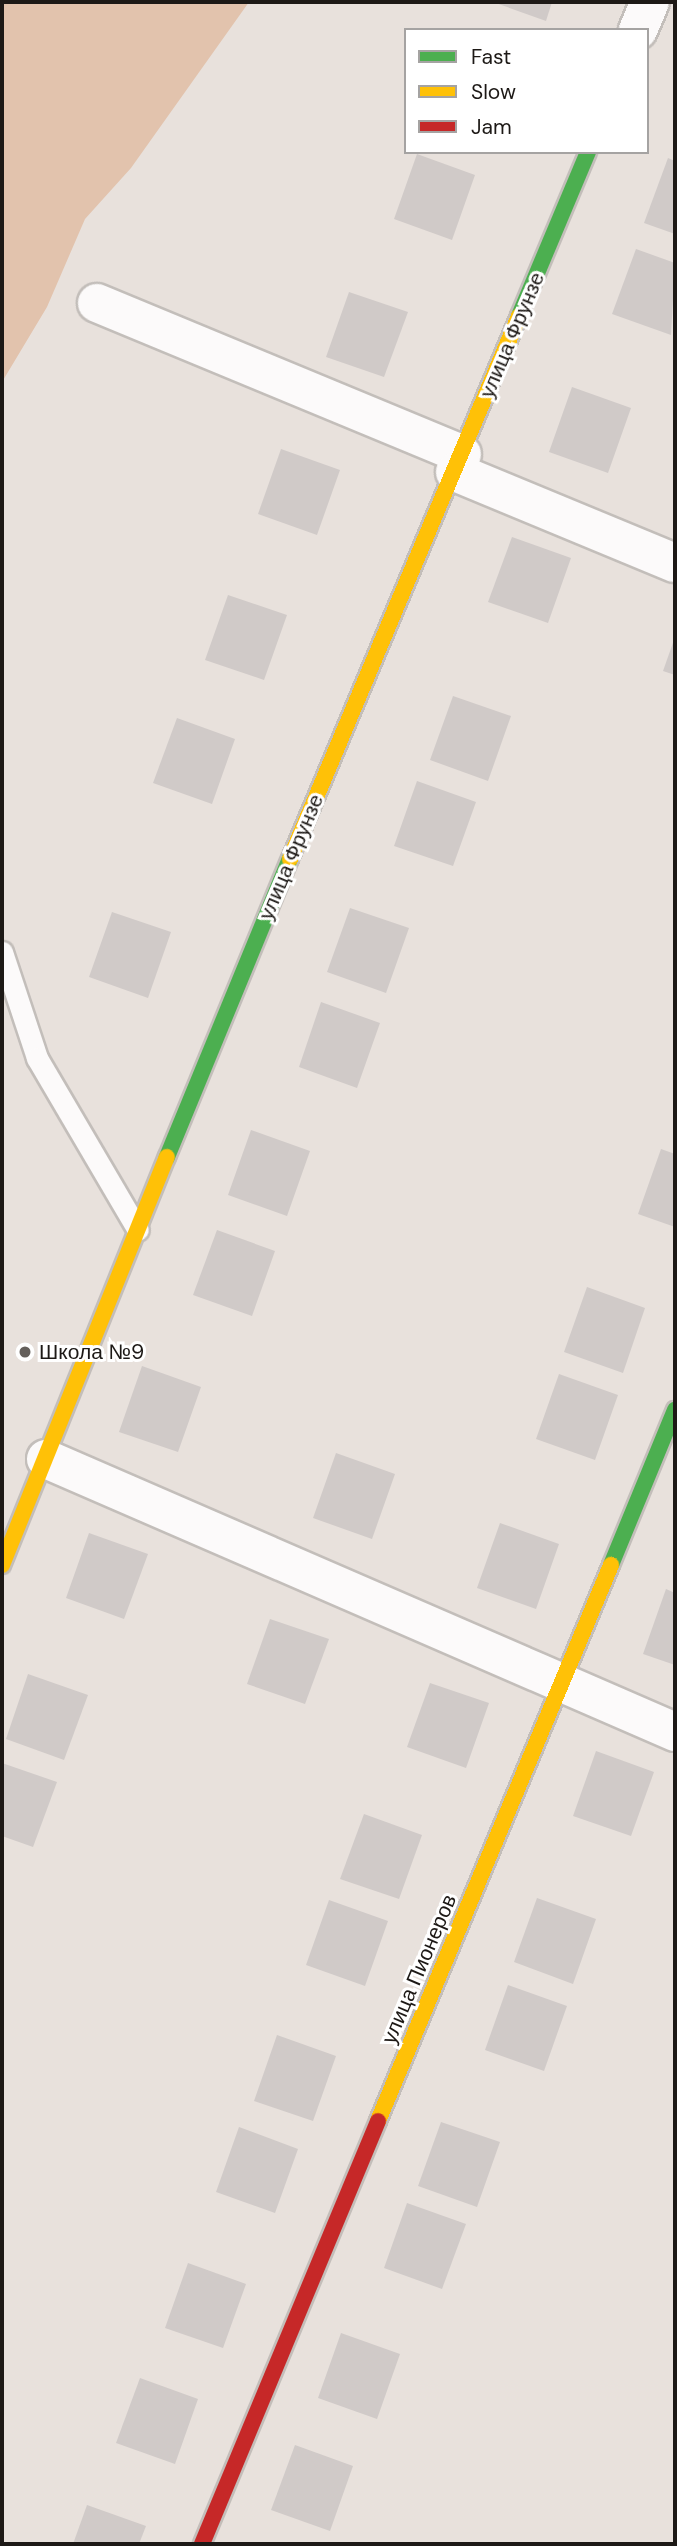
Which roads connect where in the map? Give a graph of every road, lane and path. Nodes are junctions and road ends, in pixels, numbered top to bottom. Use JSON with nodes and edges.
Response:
{"nodes":[{"id":1,"x":650,"y":2,"type":"edge"},
{"id":2,"x":640,"y":28,"type":"edge"},
{"id":3,"x":587,"y":154,"type":"edge"},
{"id":4,"x":97,"y":303,"type":"dead end"},
{"id":5,"x":458,"y":463,"type":"junction"},
{"id":6,"x":675,"y":563,"type":"edge"},
{"id":7,"x":2,"y":952,"type":"edge"},
{"id":8,"x":138,"y":1230,"type":"junction"},
{"id":9,"x":675,"y":1410,"type":"edge"},
{"id":10,"x":46,"y":1459,"type":"junction"},
{"id":11,"x":2,"y":1565,"type":"edge"},
{"id":12,"x":559,"y":1685,"type":"junction"},
{"id":13,"x":675,"y":1732,"type":"edge"},
{"id":14,"x":202,"y":2544,"type":"edge"}],
"edges":[{"from":1,"to":2,"type":"street"},
{"from":3,"to":5,"type":"street","name":"улица Фрунзе"},
{"from":4,"to":5,"type":"street"},
{"from":5,"to":6,"type":"street"},
{"from":5,"to":8,"type":"street","name":"улица Фрунзе"},
{"from":7,"to":8,"type":"lane"},
{"from":8,"to":10,"type":"street","name":"улица Фрунзе"},
{"from":9,"to":12,"type":"street","name":"улица Пионеров"},
{"from":10,"to":11,"type":"street","name":"улица Фрунзе"},
{"from":10,"to":12,"type":"street"},
{"from":12,"to":13,"type":"street"},
{"from":12,"to":14,"type":"street","name":"улица Пионеров"}]}
